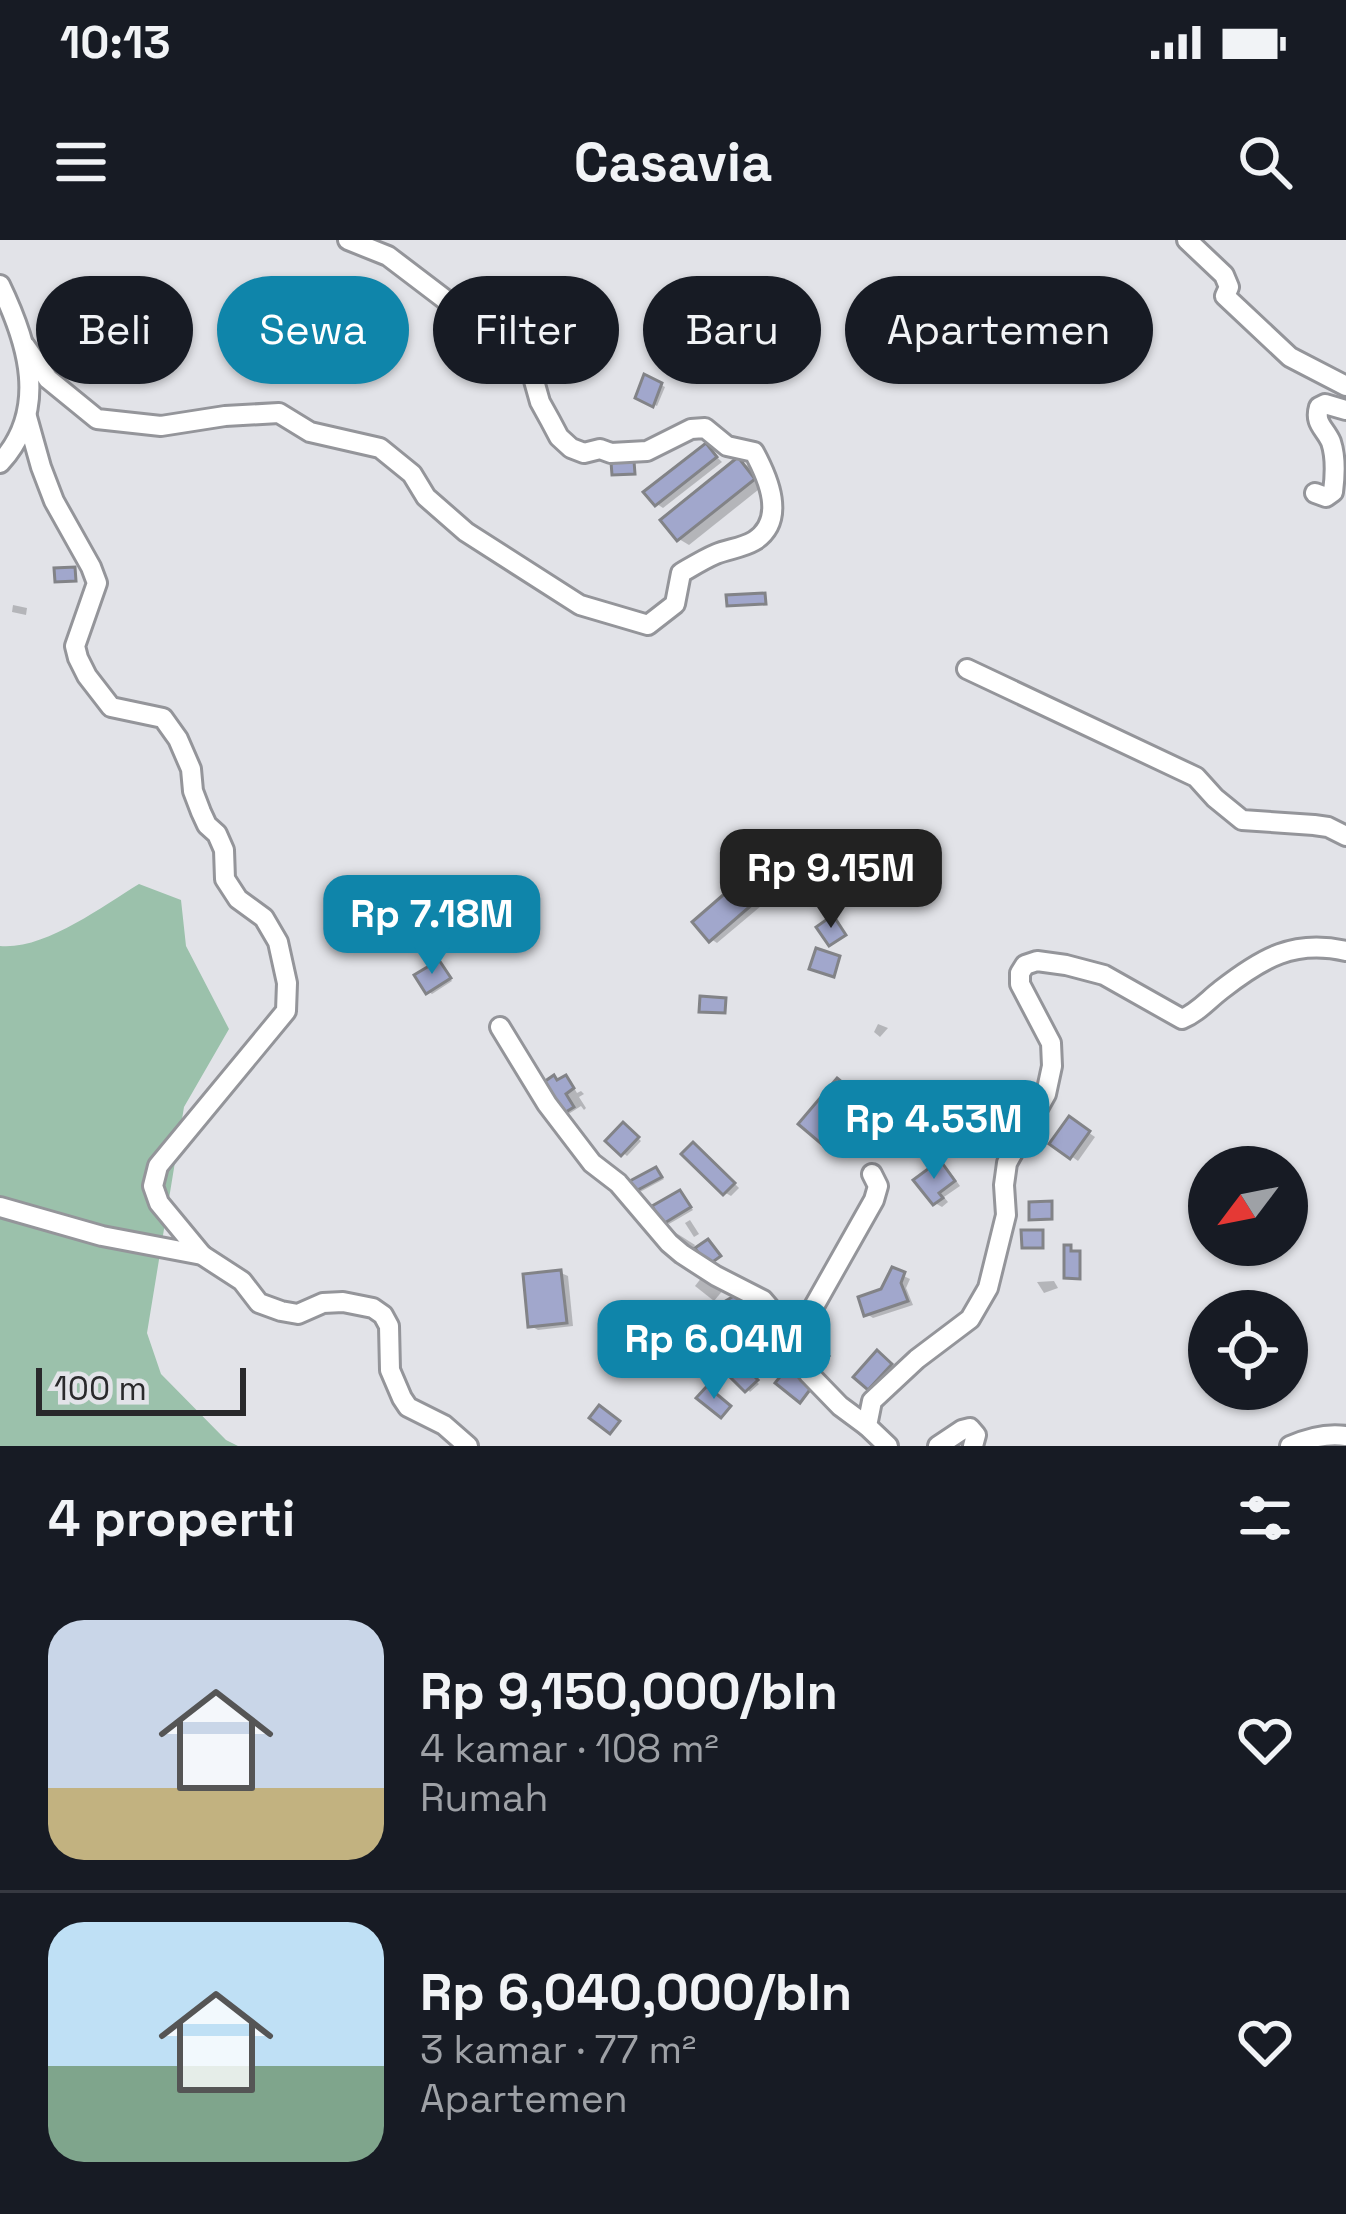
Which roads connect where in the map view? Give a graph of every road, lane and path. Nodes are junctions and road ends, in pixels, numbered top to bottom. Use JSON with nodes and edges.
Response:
{"nodes":[{"id":1,"x":348,"y":240,"type":"edge"},
{"id":2,"x":1187,"y":240,"type":"edge"},
{"id":3,"x":0,"y":285,"type":"edge"},
{"id":4,"x":25,"y":346,"type":"junction"},
{"id":5,"x":1346,"y":386,"type":"edge"},
{"id":6,"x":1346,"y":410,"type":"edge"},
{"id":7,"x":27,"y":416,"type":"junction"},
{"id":8,"x":0,"y":463,"type":"edge"},
{"id":9,"x":1316,"y":493,"type":"dead end"},
{"id":10,"x":967,"y":670,"type":"dead end"},
{"id":11,"x":1346,"y":836,"type":"edge"},
{"id":12,"x":1346,"y":951,"type":"edge"},
{"id":13,"x":500,"y":1028,"type":"dead end"},
{"id":14,"x":872,"y":1174,"type":"dead end"},
{"id":15,"x":0,"y":1207,"type":"edge"},
{"id":16,"x":202,"y":1255,"type":"junction"},
{"id":17,"x":790,"y":1347,"type":"junction"},
{"id":18,"x":867,"y":1426,"type":"junction"},
{"id":19,"x":1346,"y":1436,"type":"edge"},
{"id":20,"x":468,"y":1446,"type":"edge"},
{"id":21,"x":888,"y":1446,"type":"edge"},
{"id":22,"x":938,"y":1446,"type":"edge"},
{"id":23,"x":973,"y":1446,"type":"edge"},
{"id":24,"x":1290,"y":1446,"type":"edge"}],
"edges":[{"from":1,"to":4,"type":"street"},
{"from":2,"to":5,"type":"street"},
{"from":3,"to":4,"type":"street"},
{"from":4,"to":7,"type":"street"},
{"from":6,"to":9,"type":"street"},
{"from":7,"to":8,"type":"street"},
{"from":7,"to":16,"type":"street"},
{"from":10,"to":11,"type":"street"},
{"from":12,"to":18,"type":"street"},
{"from":13,"to":17,"type":"street"},
{"from":14,"to":17,"type":"street"},
{"from":15,"to":16,"type":"street"},
{"from":16,"to":20,"type":"street"},
{"from":17,"to":18,"type":"street"},
{"from":18,"to":21,"type":"street"},
{"from":19,"to":24,"type":"street"},
{"from":22,"to":23,"type":"street"}]}
